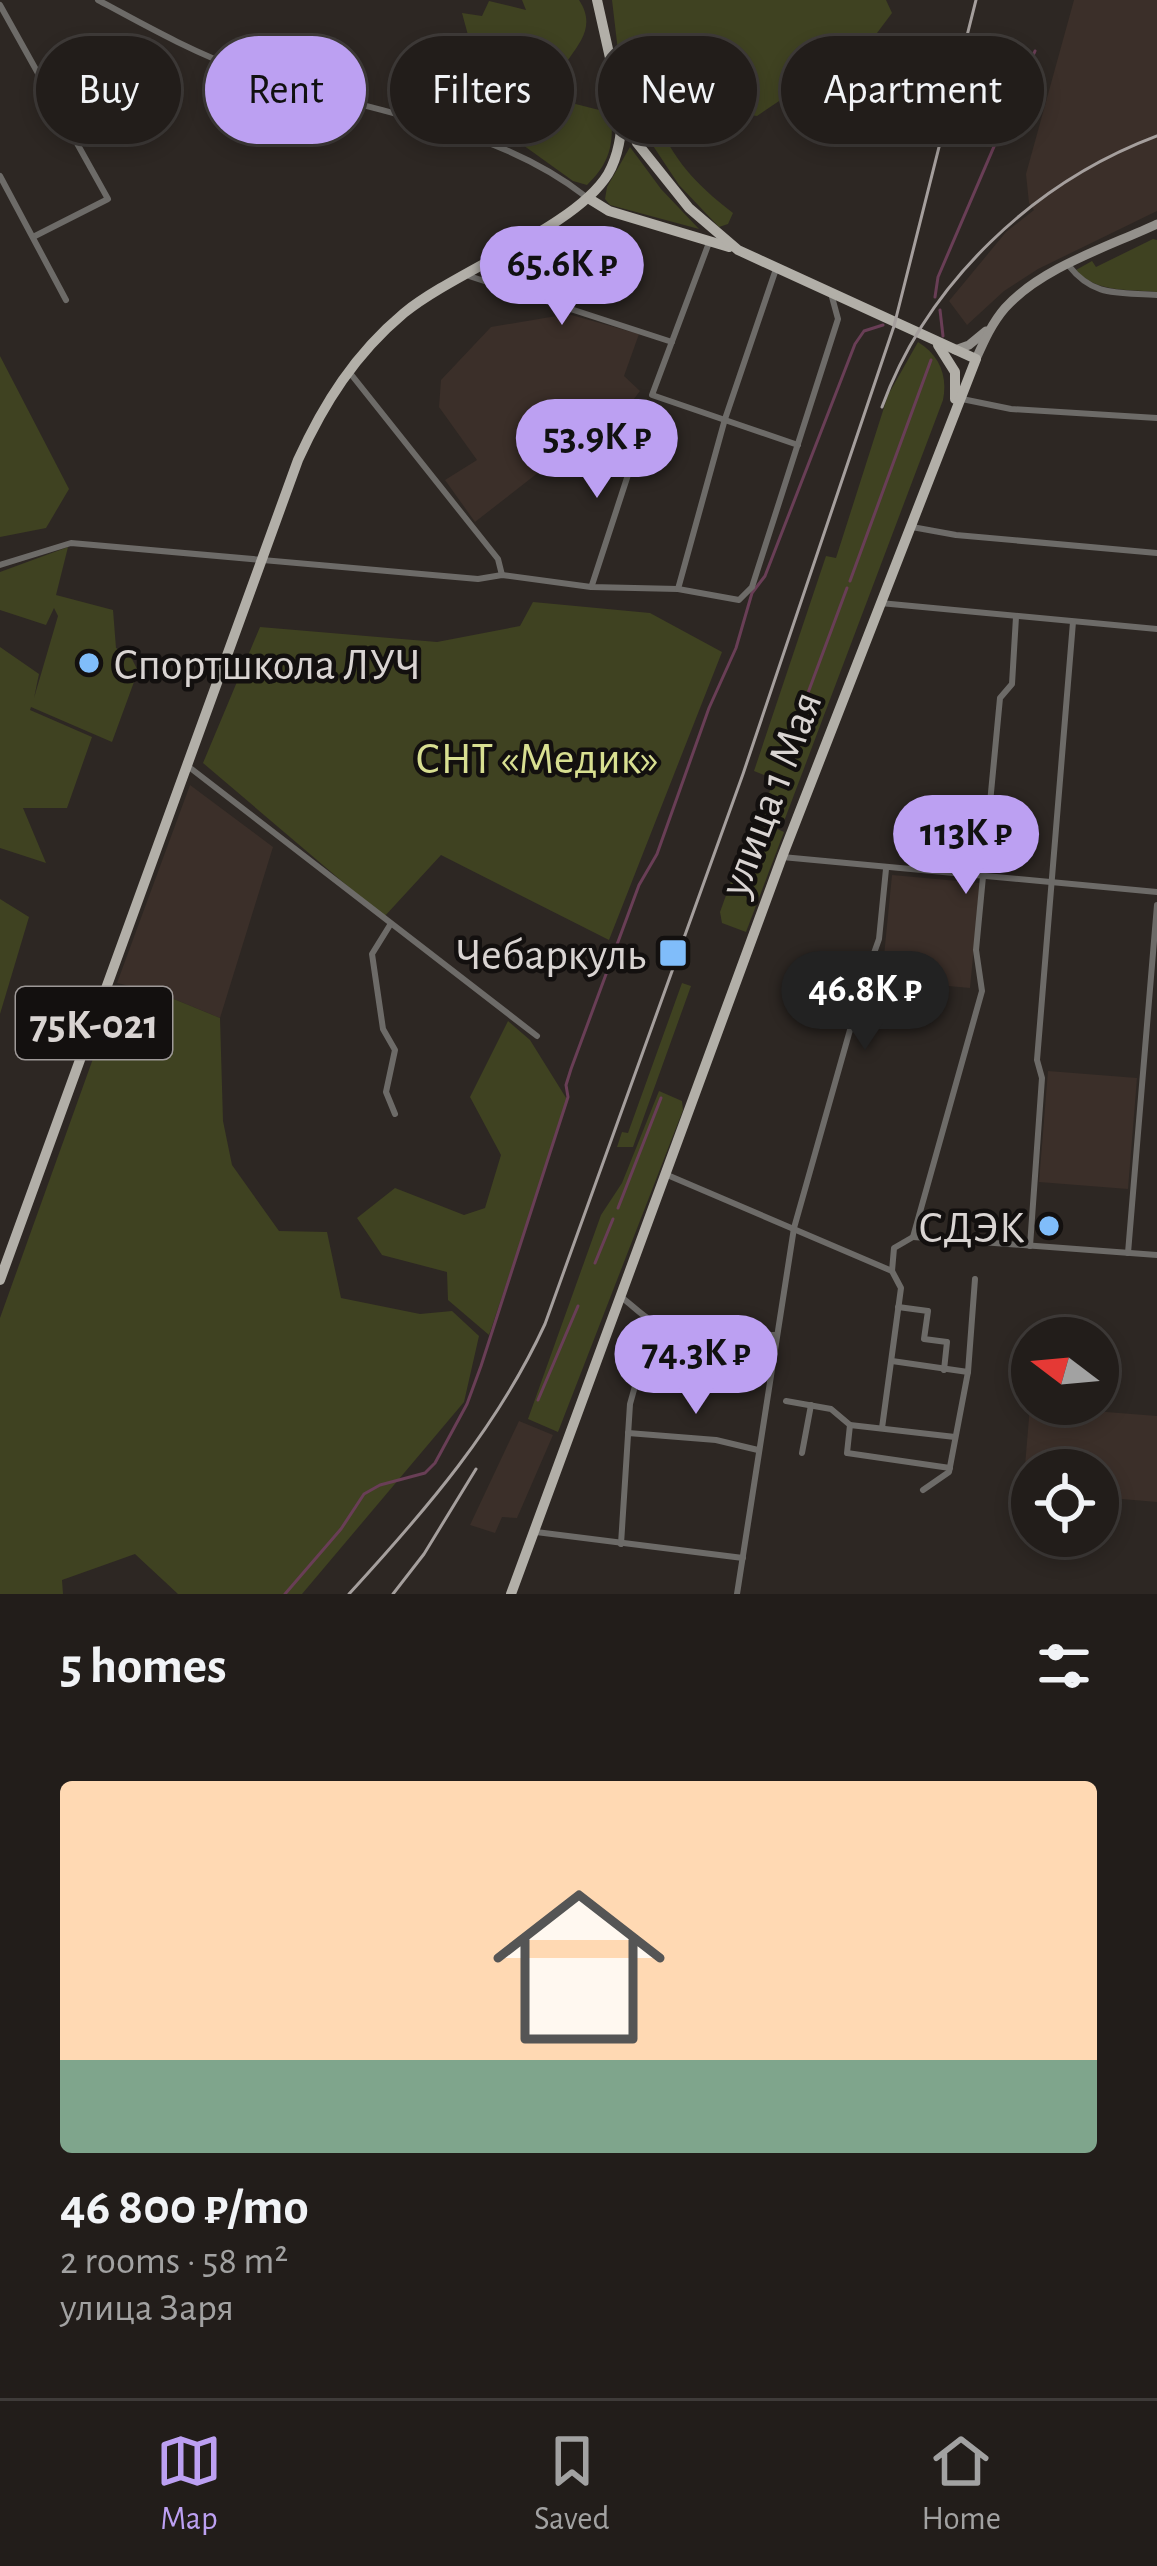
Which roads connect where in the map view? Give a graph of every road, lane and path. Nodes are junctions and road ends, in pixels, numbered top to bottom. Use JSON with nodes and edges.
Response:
{"nodes":[{"id":1,"x":98,"y":0,"type":"edge"},
{"id":2,"x":597,"y":0,"type":"edge"},
{"id":3,"x":0,"y":5,"type":"edge"},
{"id":4,"x":606,"y":36,"type":"edge"},
{"id":5,"x":618,"y":144,"type":"edge"},
{"id":6,"x":639,"y":144,"type":"edge"},
{"id":7,"x":0,"y":176,"type":"edge"},
{"id":8,"x":587,"y":198,"type":"junction"},
{"id":9,"x":1157,"y":224,"type":"edge"},
{"id":10,"x":33,"y":237,"type":"junction"},
{"id":11,"x":710,"y":240,"type":"junction"},
{"id":12,"x":738,"y":250,"type":"junction"},
{"id":13,"x":1069,"y":266,"type":"junction"},
{"id":14,"x":776,"y":269,"type":"junction"},
{"id":15,"x":465,"y":274,"type":"junction"},
{"id":16,"x":832,"y":295,"type":"junction"},
{"id":17,"x":1157,"y":295,"type":"edge"},
{"id":18,"x":66,"y":300,"type":"dead end"},
{"id":19,"x":994,"y":323,"type":"junction"},
{"id":20,"x":672,"y":342,"type":"junction"},
{"id":21,"x":953,"y":356,"type":"junction"},
{"id":22,"x":973,"y":365,"type":"junction"},
{"id":23,"x":348,"y":370,"type":"junction"},
{"id":24,"x":957,"y":403,"type":"junction"},
{"id":25,"x":1157,"y":418,"type":"edge"},
{"id":26,"x":725,"y":419,"type":"junction"},
{"id":27,"x":643,"y":429,"type":"dead end"},
{"id":28,"x":798,"y":446,"type":"junction"},
{"id":29,"x":908,"y":526,"type":"junction"},
{"id":30,"x":1157,"y":553,"type":"edge"},
{"id":31,"x":262,"y":561,"type":"junction"},
{"id":32,"x":0,"y":566,"type":"edge"},
{"id":33,"x":502,"y":575,"type":"junction"},
{"id":34,"x":591,"y":587,"type":"junction"},
{"id":35,"x":678,"y":590,"type":"junction"},
{"id":36,"x":880,"y":603,"type":"junction"},
{"id":37,"x":1016,"y":617,"type":"junction"},
{"id":38,"x":1073,"y":622,"type":"junction"},
{"id":39,"x":1157,"y":629,"type":"edge"},
{"id":40,"x":188,"y":766,"type":"junction"},
{"id":41,"x":782,"y":857,"type":"junction"},
{"id":42,"x":886,"y":869,"type":"junction"},
{"id":43,"x":983,"y":878,"type":"junction"},
{"id":44,"x":1050,"y":883,"type":"junction"},
{"id":45,"x":1157,"y":892,"type":"edge"},
{"id":46,"x":1157,"y":905,"type":"edge"},
{"id":47,"x":390,"y":924,"type":"junction"},
{"id":48,"x":537,"y":1036,"type":"dead end"},
{"id":49,"x":395,"y":1114,"type":"dead end"},
{"id":50,"x":665,"y":1174,"type":"junction"},
{"id":51,"x":794,"y":1228,"type":"junction"},
{"id":52,"x":913,"y":1237,"type":"junction"},
{"id":53,"x":1030,"y":1246,"type":"junction"},
{"id":54,"x":1128,"y":1253,"type":"junction"},
{"id":55,"x":1157,"y":1255,"type":"edge"},
{"id":56,"x":892,"y":1270,"type":"junction"},
{"id":57,"x":975,"y":1279,"type":"dead end"},
{"id":58,"x":0,"y":1280,"type":"edge"},
{"id":59,"x":620,"y":1295,"type":"junction"},
{"id":60,"x":898,"y":1307,"type":"junction"},
{"id":61,"x":653,"y":1322,"type":"junction"},
{"id":62,"x":776,"y":1335,"type":"junction"},
{"id":63,"x":892,"y":1361,"type":"junction"},
{"id":64,"x":944,"y":1370,"type":"junction"},
{"id":65,"x":968,"y":1372,"type":"junction"},
{"id":66,"x":786,"y":1401,"type":"dead end"},
{"id":67,"x":811,"y":1406,"type":"junction"},
{"id":68,"x":850,"y":1425,"type":"junction"},
{"id":69,"x":882,"y":1428,"type":"junction"},
{"id":70,"x":628,"y":1433,"type":"junction"},
{"id":71,"x":955,"y":1437,"type":"junction"},
{"id":72,"x":758,"y":1450,"type":"junction"},
{"id":73,"x":802,"y":1453,"type":"dead end"},
{"id":74,"x":950,"y":1468,"type":"junction"},
{"id":75,"x":923,"y":1490,"type":"dead end"},
{"id":76,"x":532,"y":1532,"type":"junction"},
{"id":77,"x":620,"y":1544,"type":"junction"},
{"id":78,"x":743,"y":1558,"type":"junction"},
{"id":79,"x":511,"y":1594,"type":"edge"},
{"id":80,"x":737,"y":1594,"type":"edge"}],
"edges":[{"from":1,"to":8,"type":"street"},
{"from":2,"to":4,"type":"main road"},
{"from":3,"to":10,"type":"street"},
{"from":5,"to":8,"type":"main road","number":"75К-021"},
{"from":6,"to":12,"type":"main road"},
{"from":7,"to":10,"type":"street"},
{"from":8,"to":11,"type":"main road"},
{"from":8,"to":15,"type":"main road","number":"75К-021"},
{"from":9,"to":13,"type":"main road"},
{"from":10,"to":18,"type":"street"},
{"from":11,"to":12,"type":"main road"},
{"from":11,"to":20,"type":"street"},
{"from":12,"to":14,"type":"main road"},
{"from":13,"to":17,"type":"street"},
{"from":13,"to":19,"type":"main road"},
{"from":14,"to":16,"type":"main road"},
{"from":14,"to":26,"type":"street"},
{"from":15,"to":20,"type":"street"},
{"from":15,"to":23,"type":"main road","number":"75К-021"},
{"from":16,"to":21,"type":"main road"},
{"from":16,"to":28,"type":"street"},
{"from":19,"to":21,"type":"main road"},
{"from":19,"to":22,"type":"main road"},
{"from":20,"to":26,"type":"street"},
{"from":21,"to":22,"type":"main road"},
{"from":21,"to":24,"type":"main road"},
{"from":22,"to":24,"type":"main road","name":"улица 1 Мая"},
{"from":23,"to":31,"type":"main road","number":"75К-021"},
{"from":23,"to":33,"type":"street"},
{"from":24,"to":25,"type":"street"},
{"from":24,"to":29,"type":"main road","name":"улица 1 Мая"},
{"from":26,"to":28,"type":"street"},
{"from":26,"to":35,"type":"street"},
{"from":27,"to":34,"type":"street"},
{"from":28,"to":35,"type":"street"},
{"from":29,"to":30,"type":"street"},
{"from":29,"to":36,"type":"main road","name":"улица 1 Мая"},
{"from":31,"to":32,"type":"street"},
{"from":31,"to":33,"type":"street"},
{"from":31,"to":40,"type":"main road","number":"75К-021"},
{"from":33,"to":34,"type":"street"},
{"from":34,"to":35,"type":"street"},
{"from":36,"to":37,"type":"street"},
{"from":36,"to":41,"type":"main road","name":"улица 1 Мая"},
{"from":37,"to":38,"type":"street"},
{"from":37,"to":43,"type":"street"},
{"from":38,"to":39,"type":"street"},
{"from":38,"to":44,"type":"street"},
{"from":40,"to":47,"type":"street"},
{"from":40,"to":58,"type":"main road","number":"75К-021"},
{"from":41,"to":42,"type":"street"},
{"from":41,"to":50,"type":"main road","name":"улица 1 Мая"},
{"from":42,"to":43,"type":"street"},
{"from":42,"to":51,"type":"street"},
{"from":43,"to":44,"type":"street"},
{"from":43,"to":52,"type":"street"},
{"from":44,"to":45,"type":"street"},
{"from":44,"to":53,"type":"street"},
{"from":46,"to":54,"type":"street"},
{"from":47,"to":48,"type":"street"},
{"from":47,"to":49,"type":"street"},
{"from":50,"to":51,"type":"street"},
{"from":50,"to":59,"type":"main road","name":"улица 1 Мая"},
{"from":51,"to":56,"type":"street"},
{"from":51,"to":62,"type":"street"},
{"from":52,"to":53,"type":"street"},
{"from":52,"to":56,"type":"street"},
{"from":53,"to":54,"type":"street"},
{"from":54,"to":55,"type":"street"},
{"from":56,"to":60,"type":"street"},
{"from":57,"to":65,"type":"street"},
{"from":59,"to":61,"type":"street"},
{"from":59,"to":76,"type":"main road","name":"улица 1 Мая"},
{"from":60,"to":63,"type":"street"},
{"from":60,"to":64,"type":"street"},
{"from":61,"to":62,"type":"street"},
{"from":61,"to":70,"type":"street"},
{"from":62,"to":72,"type":"street"},
{"from":63,"to":64,"type":"street"},
{"from":63,"to":69,"type":"street"},
{"from":64,"to":65,"type":"street"},
{"from":65,"to":71,"type":"street"},
{"from":66,"to":67,"type":"street"},
{"from":67,"to":68,"type":"street"},
{"from":67,"to":73,"type":"street"},
{"from":68,"to":69,"type":"street"},
{"from":68,"to":74,"type":"street"},
{"from":69,"to":71,"type":"street"},
{"from":70,"to":72,"type":"street"},
{"from":70,"to":77,"type":"street"},
{"from":71,"to":74,"type":"street"},
{"from":72,"to":78,"type":"street"},
{"from":74,"to":75,"type":"street"},
{"from":76,"to":77,"type":"street"},
{"from":76,"to":79,"type":"main road","name":"улица 1 Мая"},
{"from":77,"to":78,"type":"street"},
{"from":78,"to":80,"type":"street"}]}
